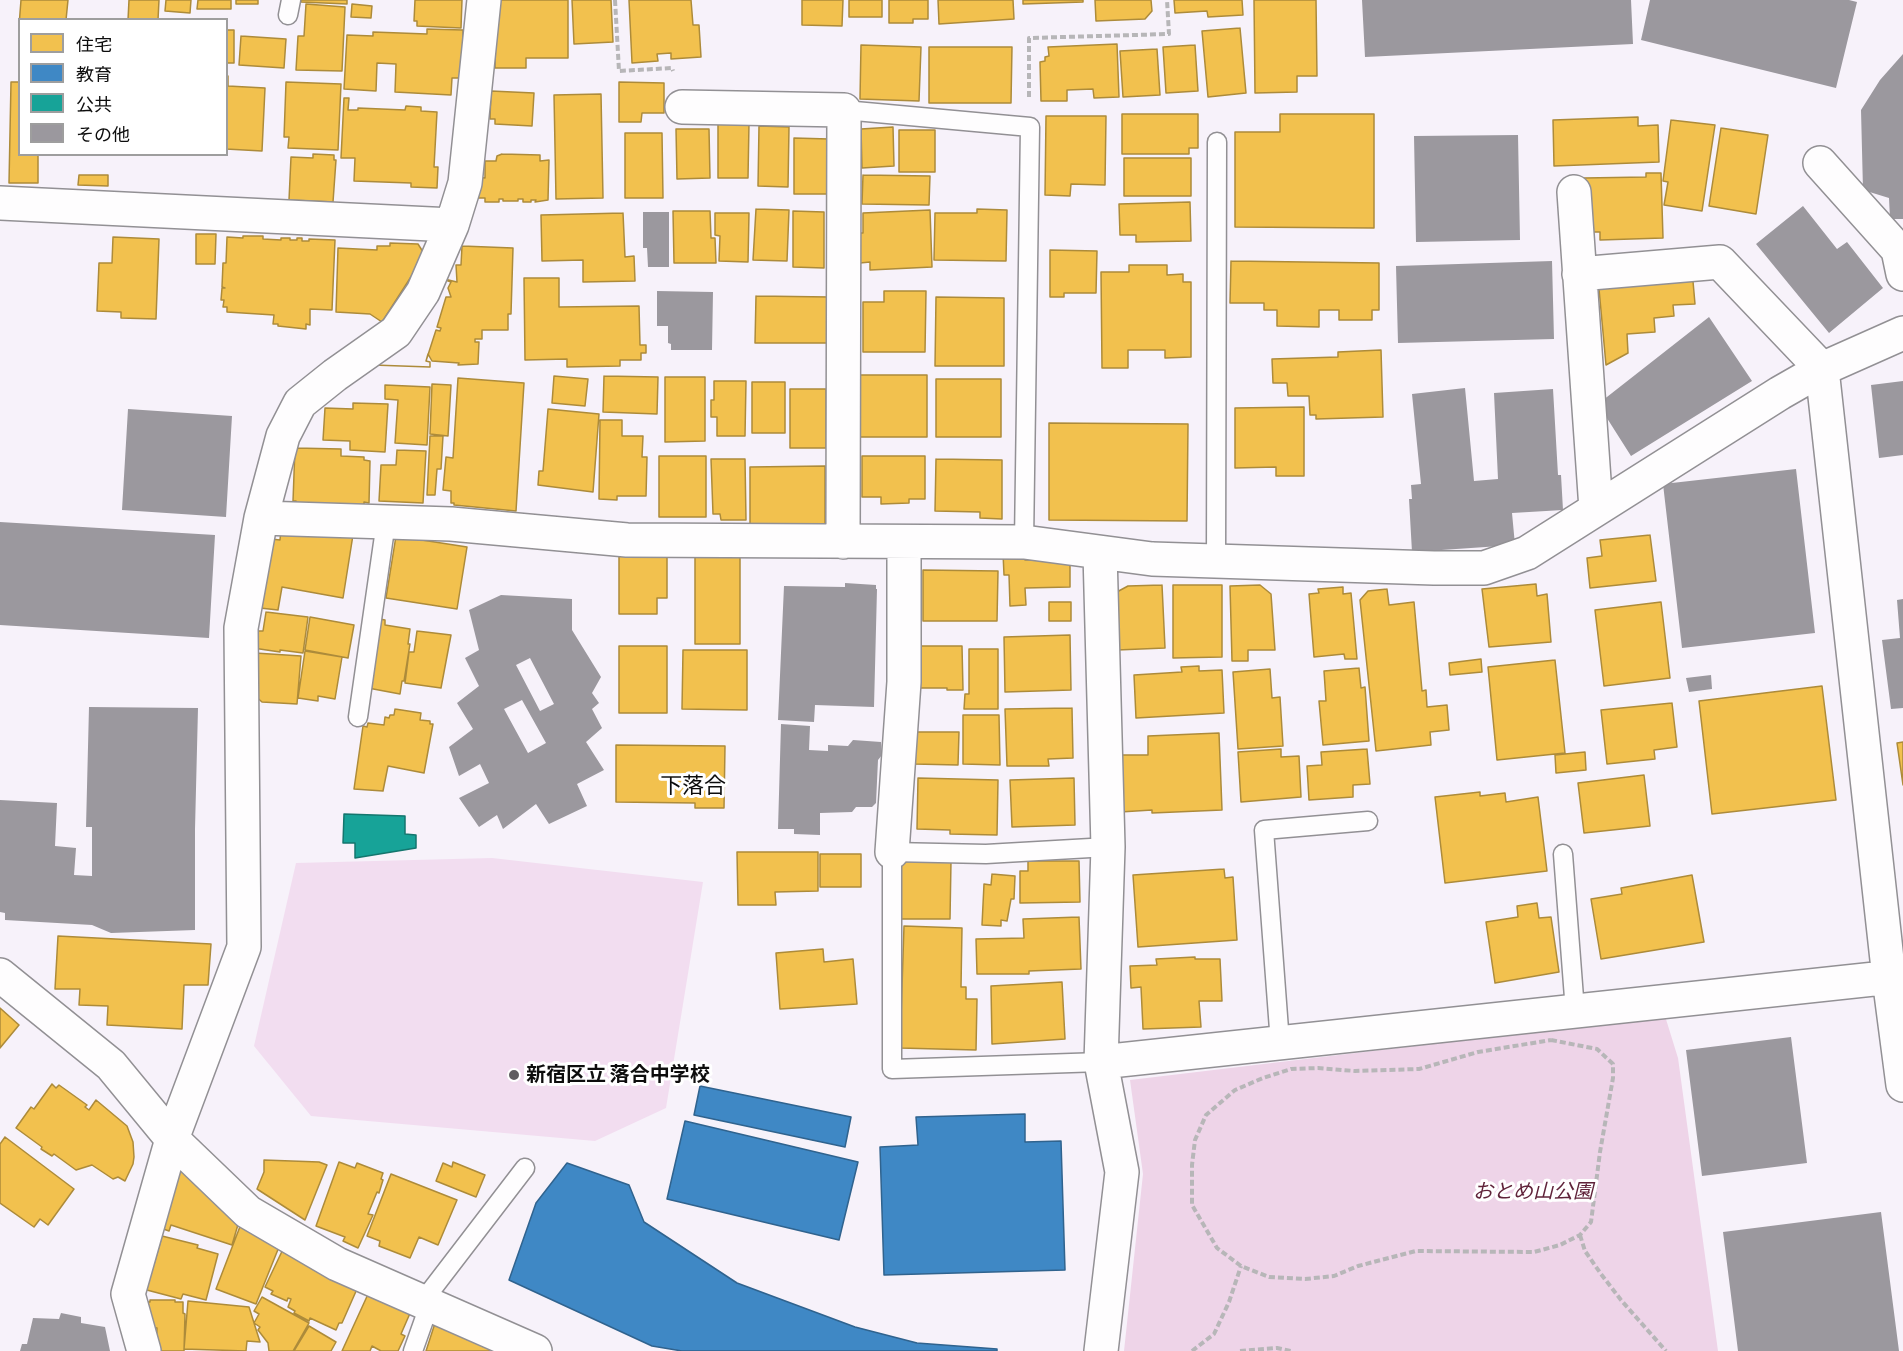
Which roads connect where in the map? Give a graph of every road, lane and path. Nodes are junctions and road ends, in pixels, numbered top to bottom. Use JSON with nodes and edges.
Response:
{"nodes":[{"id":1,"x":484,"y":0,"type":"edge"},
{"id":2,"x":615,"y":0,"type":"edge"},
{"id":3,"x":1167,"y":0,"type":"edge"},
{"id":4,"x":619,"y":71,"type":"dead end"},
{"id":5,"x":682,"y":107,"type":"dead end"},
{"id":6,"x":844,"y":110,"type":"junction"},
{"id":7,"x":1030,"y":127,"type":"junction"},
{"id":8,"x":1217,"y":142,"type":"dead end"},
{"id":9,"x":1820,"y":163,"type":"dead end"},
{"id":10,"x":1574,"y":192,"type":"dead end"},
{"id":11,"x":0,"y":203,"type":"edge"},
{"id":12,"x":452,"y":225,"type":"junction"},
{"id":13,"x":1579,"y":274,"type":"junction"},
{"id":14,"x":1903,"y":274,"type":"edge"},
{"id":15,"x":1903,"y":333,"type":"edge"},
{"id":16,"x":1822,"y":369,"type":"junction"},
{"id":17,"x":1596,"y":509,"type":"junction"},
{"id":18,"x":261,"y":518,"type":"junction"},
{"id":19,"x":386,"y":522,"type":"junction"},
{"id":20,"x":843,"y":542,"type":"junction"},
{"id":21,"x":904,"y":542,"type":"junction"},
{"id":22,"x":1024,"y":542,"type":"junction"},
{"id":23,"x":1100,"y":553,"type":"junction"},
{"id":24,"x":1216,"y":562,"type":"junction"},
{"id":25,"x":358,"y":717,"type":"dead end"},
{"id":26,"x":1368,"y":820,"type":"dead end"},
{"id":27,"x":1108,"y":847,"type":"junction"},
{"id":28,"x":892,"y":852,"type":"junction"},
{"id":29,"x":1563,"y":854,"type":"dead end"},
{"id":30,"x":0,"y":975,"type":"edge"},
{"id":31,"x":1896,"y":977,"type":"edge"},
{"id":32,"x":1575,"y":1011,"type":"junction"},
{"id":33,"x":1280,"y":1043,"type":"junction"},
{"id":34,"x":1101,"y":1062,"type":"junction"},
{"id":35,"x":1903,"y":1084,"type":"edge"},
{"id":36,"x":172,"y":1139,"type":"junction"},
{"id":37,"x":525,"y":1168,"type":"dead end"},
{"id":38,"x":1580,"y":1235,"type":"junction"},
{"id":39,"x":1241,"y":1266,"type":"junction"},
{"id":40,"x":426,"y":1302,"type":"junction"},
{"id":41,"x":144,"y":1351,"type":"edge"},
{"id":42,"x":413,"y":1351,"type":"edge"},
{"id":43,"x":535,"y":1351,"type":"edge"},
{"id":44,"x":1101,"y":1351,"type":"edge"},
{"id":45,"x":1192,"y":1351,"type":"edge"},
{"id":46,"x":1240,"y":1351,"type":"edge"},
{"id":47,"x":1291,"y":1351,"type":"edge"},
{"id":48,"x":1666,"y":1351,"type":"edge"}],
"edges":[{"from":1,"to":12,"type":"street"},
{"from":2,"to":4,"type":"path"},
{"from":3,"to":7,"type":"path"},
{"from":5,"to":6,"type":"street"},
{"from":6,"to":7,"type":"lane"},
{"from":6,"to":20,"type":"street"},
{"from":7,"to":22,"type":"lane"},
{"from":8,"to":24,"type":"lane"},
{"from":9,"to":14,"type":"street"},
{"from":10,"to":13,"type":"street"},
{"from":11,"to":12,"type":"street"},
{"from":12,"to":18,"type":"street"},
{"from":13,"to":16,"type":"street"},
{"from":13,"to":17,"type":"street"},
{"from":15,"to":16,"type":"street"},
{"from":16,"to":17,"type":"street"},
{"from":16,"to":31,"type":"street"},
{"from":17,"to":24,"type":"street"},
{"from":18,"to":19,"type":"street"},
{"from":18,"to":36,"type":"street"},
{"from":19,"to":20,"type":"street"},
{"from":19,"to":25,"type":"lane"},
{"from":20,"to":21,"type":"street"},
{"from":21,"to":22,"type":"street"},
{"from":21,"to":28,"type":"street"},
{"from":22,"to":23,"type":"street"},
{"from":23,"to":24,"type":"street"},
{"from":23,"to":27,"type":"street"},
{"from":26,"to":33,"type":"lane"},
{"from":27,"to":28,"type":"lane"},
{"from":27,"to":34,"type":"street"},
{"from":28,"to":34,"type":"lane"},
{"from":29,"to":32,"type":"lane"},
{"from":30,"to":36,"type":"street"},
{"from":31,"to":32,"type":"street"},
{"from":31,"to":35,"type":"street"},
{"from":32,"to":33,"type":"street"},
{"from":33,"to":34,"type":"street"},
{"from":34,"to":44,"type":"street"},
{"from":36,"to":40,"type":"street"},
{"from":36,"to":41,"type":"street"},
{"from":37,"to":40,"type":"lane"},
{"from":38,"to":39,"type":"path"},
{"from":38,"to":39,"type":"path"},
{"from":38,"to":48,"type":"path"},
{"from":39,"to":45,"type":"path"},
{"from":40,"to":42,"type":"lane"},
{"from":40,"to":43,"type":"street"},
{"from":46,"to":47,"type":"path"}]}
